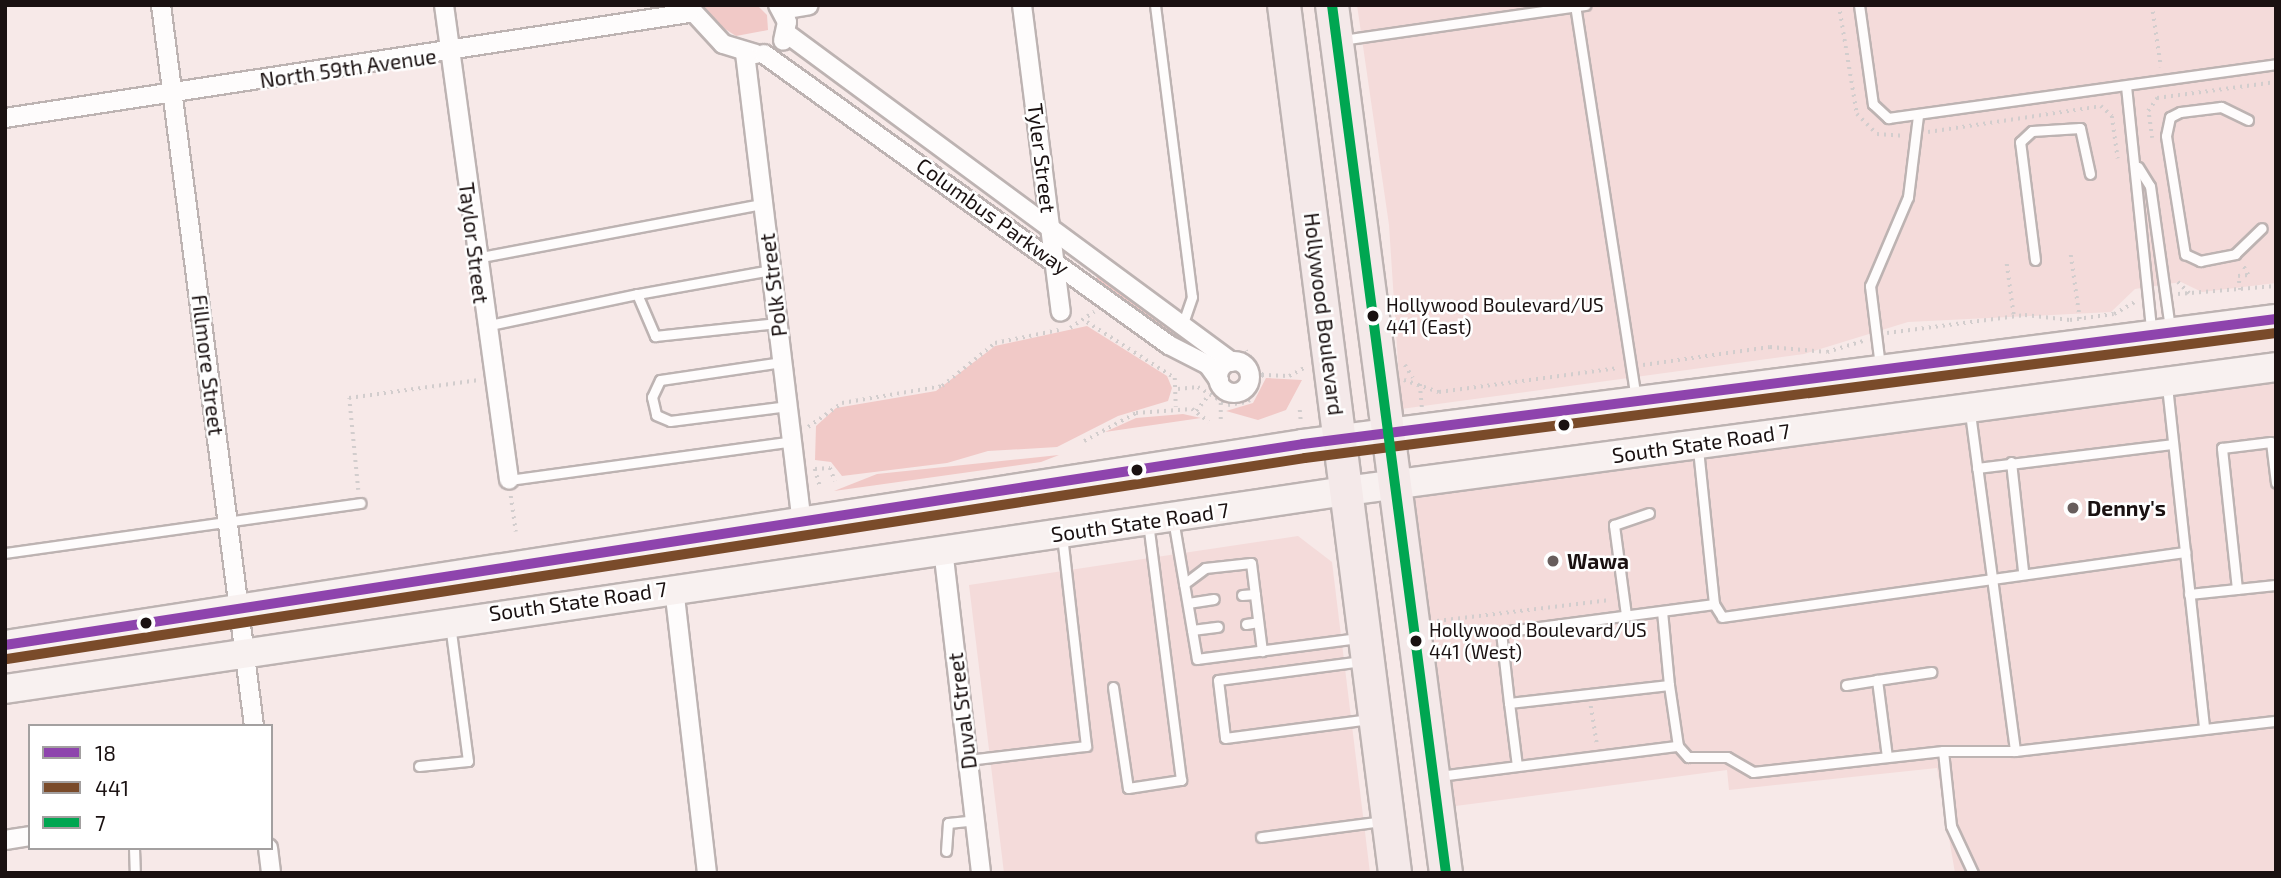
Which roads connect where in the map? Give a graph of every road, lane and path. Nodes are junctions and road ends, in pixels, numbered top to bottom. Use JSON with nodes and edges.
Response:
{"nodes":[{"id":1,"x":161,"y":5,"type":"edge"},
{"id":2,"x":444,"y":5,"type":"edge"},
{"id":3,"x":809,"y":5,"type":"edge"},
{"id":4,"x":1022,"y":5,"type":"edge"},
{"id":5,"x":1155,"y":5,"type":"edge"},
{"id":6,"x":1284,"y":5,"type":"edge"},
{"id":7,"x":1332,"y":5,"type":"edge"},
{"id":8,"x":1586,"y":5,"type":"edge"},
{"id":9,"x":1839,"y":5,"type":"edge"},
{"id":10,"x":1859,"y":5,"type":"edge"},
{"id":11,"x":2152,"y":5,"type":"edge"},
{"id":12,"x":1575,"y":6,"type":"edge"},
{"id":13,"x":780,"y":8,"type":"edge"},
{"id":14,"x":688,"y":9,"type":"edge"},
{"id":15,"x":786,"y":33,"type":"junction"},
{"id":16,"x":1337,"y":41,"type":"junction"},
{"id":17,"x":450,"y":53,"type":"junction"},
{"id":18,"x":745,"y":53,"type":"junction"},
{"id":19,"x":764,"y":54,"type":"junction"},
{"id":20,"x":2276,"y":64,"type":"edge"},
{"id":21,"x":2163,"y":81,"type":"junction"},
{"id":22,"x":2126,"y":86,"type":"junction"},
{"id":23,"x":173,"y":93,"type":"junction"},
{"id":24,"x":2165,"y":97,"type":"dead end"},
{"id":25,"x":1918,"y":116,"type":"junction"},
{"id":26,"x":5,"y":118,"type":"edge"},
{"id":27,"x":2248,"y":120,"type":"dead end"},
{"id":28,"x":1914,"y":134,"type":"junction"},
{"id":29,"x":2138,"y":167,"type":"junction"},
{"id":30,"x":2120,"y":170,"type":"dead end"},
{"id":31,"x":2090,"y":174,"type":"dead end"},
{"id":32,"x":763,"y":204,"type":"junction"},
{"id":33,"x":2262,"y":229,"type":"dead end"},
{"id":34,"x":1051,"y":230,"type":"junction"},
{"id":35,"x":2235,"y":254,"type":"junction"},
{"id":36,"x":2071,"y":255,"type":"dead end"},
{"id":37,"x":476,"y":258,"type":"junction"},
{"id":38,"x":2035,"y":260,"type":"dead end"},
{"id":39,"x":1055,"y":261,"type":"junction"},
{"id":40,"x":2007,"y":264,"type":"dead end"},
{"id":41,"x":771,"y":270,"type":"junction"},
{"id":42,"x":2276,"y":286,"type":"edge"},
{"id":43,"x":2137,"y":290,"type":"dead end"},
{"id":44,"x":2240,"y":290,"type":"junction"},
{"id":45,"x":637,"y":294,"type":"junction"},
{"id":46,"x":2165,"y":296,"type":"junction"},
{"id":47,"x":1105,"y":298,"type":"junction"},
{"id":48,"x":2147,"y":299,"type":"junction"},
{"id":49,"x":2132,"y":302,"type":"junction"},
{"id":50,"x":1061,"y":312,"type":"dead end"},
{"id":51,"x":2014,"y":316,"type":"junction"},
{"id":52,"x":2080,"y":319,"type":"junction"},
{"id":53,"x":2276,"y":319,"type":"edge"},
{"id":54,"x":1087,"y":322,"type":"junction"},
{"id":55,"x":778,"y":323,"type":"junction"},
{"id":56,"x":485,"y":326,"type":"junction"},
{"id":57,"x":1182,"y":326,"type":"junction"},
{"id":58,"x":2161,"y":333,"type":"junction"},
{"id":59,"x":1877,"y":336,"type":"junction"},
{"id":60,"x":782,"y":362,"type":"junction"},
{"id":61,"x":1232,"y":362,"type":"junction"},
{"id":62,"x":1310,"y":363,"type":"dead end"},
{"id":63,"x":1631,"y":366,"type":"junction"},
{"id":64,"x":2276,"y":367,"type":"edge"},
{"id":65,"x":1880,"y":368,"type":"junction"},
{"id":66,"x":1262,"y":375,"type":"dead end"},
{"id":67,"x":491,"y":378,"type":"junction"},
{"id":68,"x":1219,"y":380,"type":"junction"},
{"id":69,"x":2167,"y":382,"type":"junction"},
{"id":70,"x":1383,"y":383,"type":"junction"},
{"id":71,"x":1209,"y":396,"type":"dead end"},
{"id":72,"x":1636,"y":400,"type":"junction"},
{"id":73,"x":1221,"y":404,"type":"dead end"},
{"id":74,"x":788,"y":406,"type":"junction"},
{"id":75,"x":1176,"y":408,"type":"junction"},
{"id":76,"x":1970,"y":408,"type":"junction"},
{"id":77,"x":1196,"y":411,"type":"junction"},
{"id":78,"x":1221,"y":421,"type":"dead end"},
{"id":79,"x":1209,"y":422,"type":"dead end"},
{"id":80,"x":808,"y":428,"type":"dead end"},
{"id":81,"x":1390,"y":432,"type":"junction"},
{"id":82,"x":1340,"y":439,"type":"junction"},
{"id":83,"x":792,"y":441,"type":"junction"},
{"id":84,"x":1084,"y":441,"type":"dead end"},
{"id":85,"x":2273,"y":442,"type":"edge"},
{"id":86,"x":1697,"y":444,"type":"junction"},
{"id":87,"x":2172,"y":444,"type":"junction"},
{"id":88,"x":2011,"y":463,"type":"junction"},
{"id":89,"x":1978,"y":468,"type":"junction"},
{"id":90,"x":815,"y":469,"type":"dead end"},
{"id":91,"x":509,"y":480,"type":"junction"},
{"id":92,"x":835,"y":481,"type":"dead end"},
{"id":93,"x":2276,"y":483,"type":"edge"},
{"id":94,"x":1396,"y":485,"type":"junction"},
{"id":95,"x":1346,"y":491,"type":"junction"},
{"id":96,"x":360,"y":503,"type":"joint"},
{"id":97,"x":1649,"y":513,"type":"dead end"},
{"id":98,"x":801,"y":517,"type":"junction"},
{"id":99,"x":1160,"y":519,"type":"junction"},
{"id":100,"x":228,"y":520,"type":"junction"},
{"id":101,"x":516,"y":532,"type":"dead end"},
{"id":102,"x":1062,"y":533,"type":"junction"},
{"id":103,"x":943,"y":549,"type":"junction"},
{"id":104,"x":2185,"y":552,"type":"junction"},
{"id":105,"x":5,"y":553,"type":"edge"},
{"id":106,"x":2024,"y":571,"type":"junction"},
{"id":107,"x":1994,"y":576,"type":"junction"},
{"id":108,"x":1184,"y":584,"type":"junction"},
{"id":109,"x":2276,"y":585,"type":"edge"},
{"id":110,"x":674,"y":588,"type":"junction"},
{"id":111,"x":2237,"y":589,"type":"junction"},
{"id":112,"x":1255,"y":594,"type":"junction"},
{"id":113,"x":2189,"y":594,"type":"junction"},
{"id":114,"x":1242,"y":595,"type":"dead end"},
{"id":115,"x":1625,"y":598,"type":"junction"},
{"id":116,"x":1214,"y":599,"type":"dead end"},
{"id":117,"x":1188,"y":603,"type":"junction"},
{"id":118,"x":1714,"y":604,"type":"junction"},
{"id":119,"x":238,"y":608,"type":"junction"},
{"id":120,"x":1662,"y":611,"type":"junction"},
{"id":121,"x":1626,"y":615,"type":"junction"},
{"id":122,"x":449,"y":620,"type":"junction"},
{"id":123,"x":1258,"y":622,"type":"junction"},
{"id":124,"x":1246,"y":624,"type":"dead end"},
{"id":125,"x":1414,"y":624,"type":"junction"},
{"id":126,"x":1218,"y":627,"type":"dead end"},
{"id":127,"x":1192,"y":630,"type":"junction"},
{"id":128,"x":5,"y":645,"type":"edge"},
{"id":129,"x":1366,"y":649,"type":"junction"},
{"id":130,"x":244,"y":650,"type":"junction"},
{"id":131,"x":1262,"y":651,"type":"junction"},
{"id":132,"x":1931,"y":672,"type":"dead end"},
{"id":133,"x":1877,"y":680,"type":"junction"},
{"id":134,"x":1669,"y":685,"type":"junction"},
{"id":135,"x":1846,"y":685,"type":"dead end"},
{"id":136,"x":1114,"y":687,"type":"dead end"},
{"id":137,"x":5,"y":690,"type":"edge"},
{"id":138,"x":1590,"y":694,"type":"junction"},
{"id":139,"x":1509,"y":703,"type":"junction"},
{"id":140,"x":1375,"y":718,"type":"junction"},
{"id":141,"x":2276,"y":720,"type":"edge"},
{"id":142,"x":254,"y":724,"type":"edge"},
{"id":143,"x":2204,"y":729,"type":"junction"},
{"id":144,"x":1678,"y":746,"type":"junction"},
{"id":145,"x":1943,"y":751,"type":"junction"},
{"id":146,"x":2014,"y":751,"type":"junction"},
{"id":147,"x":1598,"y":756,"type":"junction"},
{"id":148,"x":1887,"y":757,"type":"junction"},
{"id":149,"x":968,"y":760,"type":"junction"},
{"id":150,"x":419,"y":766,"type":"dead end"},
{"id":151,"x":1517,"y":766,"type":"junction"},
{"id":152,"x":1434,"y":777,"type":"junction"},
{"id":153,"x":975,"y":820,"type":"junction"},
{"id":154,"x":1388,"y":820,"type":"junction"},
{"id":155,"x":28,"y":836,"type":"edge"},
{"id":156,"x":1261,"y":837,"type":"dead end"},
{"id":157,"x":5,"y":840,"type":"edge"},
{"id":158,"x":134,"y":850,"type":"edge"},
{"id":159,"x":268,"y":850,"type":"edge"},
{"id":160,"x":946,"y":850,"type":"dead end"},
{"id":161,"x":135,"y":873,"type":"edge"},
{"id":162,"x":271,"y":873,"type":"edge"},
{"id":163,"x":707,"y":873,"type":"edge"},
{"id":164,"x":981,"y":873,"type":"edge"},
{"id":165,"x":1395,"y":873,"type":"edge"},
{"id":166,"x":1446,"y":873,"type":"edge"},
{"id":167,"x":1973,"y":873,"type":"edge"}],
"edges":[{"from":1,"to":23,"type":"street","name":"Fillmore Street"},
{"from":2,"to":17,"type":"street","name":"Taylor Street"},
{"from":3,"to":13,"type":"street"},
{"from":4,"to":34,"type":"street","name":"Tyler Street"},
{"from":5,"to":57,"type":"lane"},
{"from":6,"to":82,"type":"highway","name":"Hollywood Boulevard"},
{"from":7,"to":16,"type":"highway"},
{"from":8,"to":12,"type":"lane"},
{"from":9,"to":28,"type":"path"},
{"from":10,"to":25,"type":"lane"},
{"from":11,"to":21,"type":"path"},
{"from":12,"to":16,"type":"lane"},
{"from":12,"to":63,"type":"lane"},
{"from":13,"to":15,"type":"street"},
{"from":14,"to":17,"type":"street","name":"North 59th Avenue"},
{"from":14,"to":18,"type":"street"},
{"from":15,"to":19,"type":"street"},
{"from":15,"to":34,"type":"street","name":"Columbus Parkway"},
{"from":16,"to":70,"type":"highway"},
{"from":17,"to":23,"type":"street","name":"North 59th Avenue"},
{"from":17,"to":37,"type":"street","name":"Taylor Street"},
{"from":18,"to":19,"type":"street"},
{"from":18,"to":32,"type":"street","name":"Polk Street"},
{"from":19,"to":39,"type":"street","name":"Columbus Parkway"},
{"from":20,"to":21,"type":"lane"},
{"from":21,"to":22,"type":"lane"},
{"from":21,"to":24,"type":"path"},
{"from":22,"to":25,"type":"lane"},
{"from":22,"to":29,"type":"lane"},
{"from":23,"to":26,"type":"street","name":"North 59th Avenue"},
{"from":23,"to":100,"type":"street","name":"Fillmore Street"},
{"from":25,"to":28,"type":"lane"},
{"from":27,"to":35,"type":"lane"},
{"from":28,"to":30,"type":"path"},
{"from":28,"to":59,"type":"lane"},
{"from":29,"to":46,"type":"lane"},
{"from":29,"to":48,"type":"lane"},
{"from":31,"to":38,"type":"lane"},
{"from":32,"to":37,"type":"lane"},
{"from":32,"to":41,"type":"street","name":"Polk Street"},
{"from":33,"to":35,"type":"lane"},
{"from":34,"to":39,"type":"street","name":"Tyler Street"},
{"from":34,"to":57,"type":"street","name":"Columbus Parkway"},
{"from":35,"to":44,"type":"path"},
{"from":36,"to":52,"type":"path"},
{"from":37,"to":56,"type":"street","name":"Taylor Street"},
{"from":39,"to":47,"type":"street","name":"Columbus Parkway"},
{"from":39,"to":50,"type":"street","name":"Tyler Street"},
{"from":40,"to":51,"type":"path"},
{"from":41,"to":45,"type":"lane"},
{"from":41,"to":55,"type":"street","name":"Polk Street"},
{"from":42,"to":44,"type":"path"},
{"from":43,"to":49,"type":"path"},
{"from":44,"to":46,"type":"path"},
{"from":45,"to":55,"type":"lane"},
{"from":45,"to":56,"type":"lane"},
{"from":46,"to":58,"type":"lane"},
{"from":47,"to":54,"type":"path"},
{"from":47,"to":68,"type":"street","name":"Columbus Parkway"},
{"from":48,"to":49,"type":"path"},
{"from":48,"to":58,"type":"lane"},
{"from":49,"to":52,"type":"path"},
{"from":51,"to":52,"type":"path"},
{"from":51,"to":59,"type":"path"},
{"from":53,"to":58,"type":"main road"},
{"from":54,"to":75,"type":"path"},
{"from":54,"to":80,"type":"path"},
{"from":55,"to":60,"type":"street","name":"Polk Street"},
{"from":56,"to":67,"type":"street","name":"Taylor Street"},
{"from":57,"to":61,"type":"street","name":"Columbus Parkway"},
{"from":58,"to":65,"type":"main road"},
{"from":59,"to":63,"type":"path"},
{"from":59,"to":65,"type":"lane"},
{"from":60,"to":74,"type":"street","name":"Polk Street"},
{"from":60,"to":74,"type":"lane"},
{"from":61,"to":68,"type":"street"},
{"from":61,"to":68,"type":"street"},
{"from":62,"to":66,"type":"path"},
{"from":63,"to":70,"type":"path"},
{"from":63,"to":72,"type":"lane"},
{"from":64,"to":69,"type":"main road","name":"South State Road 7"},
{"from":65,"to":72,"type":"main road"},
{"from":67,"to":91,"type":"street","name":"Taylor Street"},
{"from":67,"to":96,"type":"path"},
{"from":69,"to":76,"type":"main road","name":"South State Road 7"},
{"from":69,"to":87,"type":"lane"},
{"from":70,"to":81,"type":"highway"},
{"from":71,"to":77,"type":"path"},
{"from":72,"to":81,"type":"main road"},
{"from":73,"to":78,"type":"path"},
{"from":74,"to":83,"type":"street","name":"Polk Street"},
{"from":75,"to":77,"type":"path"},
{"from":75,"to":84,"type":"path"},
{"from":76,"to":86,"type":"main road","name":"South State Road 7"},
{"from":76,"to":89,"type":"lane"},
{"from":77,"to":79,"type":"path"},
{"from":81,"to":82,"type":"main road"},
{"from":81,"to":94,"type":"highway"},
{"from":82,"to":95,"type":"highway","name":"Hollywood Boulevard"},
{"from":82,"to":98,"type":"main road"},
{"from":83,"to":91,"type":"lane"},
{"from":83,"to":98,"type":"street","name":"Polk Street"},
{"from":85,"to":93,"type":"lane"},
{"from":85,"to":111,"type":"lane"},
{"from":86,"to":94,"type":"main road","name":"South State Road 7"},
{"from":86,"to":118,"type":"lane"},
{"from":87,"to":88,"type":"lane"},
{"from":87,"to":104,"type":"lane"},
{"from":88,"to":89,"type":"lane"},
{"from":88,"to":106,"type":"lane"},
{"from":89,"to":107,"type":"lane"},
{"from":90,"to":92,"type":"path"},
{"from":91,"to":101,"type":"path"},
{"from":94,"to":95,"type":"main road","name":"South State Road 7"},
{"from":94,"to":125,"type":"highway"},
{"from":95,"to":99,"type":"main road","name":"South State Road 7"},
{"from":95,"to":129,"type":"highway","name":"Hollywood Boulevard"},
{"from":96,"to":100,"type":"lane"},
{"from":97,"to":115,"type":"lane"},
{"from":98,"to":119,"type":"main road"},
{"from":99,"to":102,"type":"main road","name":"South State Road 7"},
{"from":99,"to":108,"type":"lane"},
{"from":99,"to":136,"type":"lane"},
{"from":100,"to":105,"type":"lane"},
{"from":100,"to":119,"type":"street","name":"Fillmore Street"},
{"from":102,"to":103,"type":"main road","name":"South State Road 7"},
{"from":102,"to":149,"type":"lane"},
{"from":103,"to":110,"type":"main road","name":"South State Road 7"},
{"from":103,"to":149,"type":"street","name":"Duval Street"},
{"from":104,"to":106,"type":"lane"},
{"from":104,"to":113,"type":"lane"},
{"from":106,"to":107,"type":"lane"},
{"from":107,"to":118,"type":"lane"},
{"from":107,"to":146,"type":"lane"},
{"from":108,"to":112,"type":"lane"},
{"from":108,"to":117,"type":"lane"},
{"from":109,"to":111,"type":"lane"},
{"from":110,"to":122,"type":"main road","name":"South State Road 7"},
{"from":110,"to":163,"type":"street"},
{"from":111,"to":113,"type":"lane"},
{"from":112,"to":114,"type":"lane"},
{"from":112,"to":123,"type":"lane"},
{"from":113,"to":143,"type":"lane"},
{"from":115,"to":121,"type":"lane"},
{"from":115,"to":125,"type":"path"},
{"from":116,"to":117,"type":"lane"},
{"from":117,"to":127,"type":"lane"},
{"from":118,"to":120,"type":"lane"},
{"from":119,"to":128,"type":"main road"},
{"from":119,"to":130,"type":"street","name":"Fillmore Street"},
{"from":120,"to":121,"type":"lane"},
{"from":120,"to":134,"type":"lane"},
{"from":121,"to":139,"type":"lane"},
{"from":122,"to":130,"type":"main road","name":"South State Road 7"},
{"from":122,"to":150,"type":"lane"},
{"from":123,"to":124,"type":"lane"},
{"from":123,"to":131,"type":"lane"},
{"from":125,"to":152,"type":"highway"},
{"from":126,"to":127,"type":"lane"},
{"from":127,"to":131,"type":"lane"},
{"from":129,"to":131,"type":"lane"},
{"from":129,"to":140,"type":"highway","name":"Hollywood Boulevard"},
{"from":129,"to":140,"type":"lane"},
{"from":130,"to":137,"type":"main road","name":"South State Road 7"},
{"from":130,"to":142,"type":"street","name":"Fillmore Street"},
{"from":132,"to":133,"type":"lane"},
{"from":133,"to":135,"type":"lane"},
{"from":133,"to":148,"type":"lane"},
{"from":134,"to":138,"type":"lane"},
{"from":134,"to":144,"type":"lane"},
{"from":138,"to":139,"type":"lane"},
{"from":138,"to":147,"type":"path"},
{"from":139,"to":151,"type":"lane"},
{"from":140,"to":154,"type":"highway","name":"Hollywood Boulevard"},
{"from":141,"to":143,"type":"lane"},
{"from":143,"to":146,"type":"lane"},
{"from":144,"to":147,"type":"lane"},
{"from":144,"to":148,"type":"lane"},
{"from":145,"to":146,"type":"lane"},
{"from":145,"to":148,"type":"lane"},
{"from":145,"to":167,"type":"lane"},
{"from":147,"to":151,"type":"lane"},
{"from":149,"to":153,"type":"street","name":"Duval Street"},
{"from":151,"to":152,"type":"lane"},
{"from":152,"to":166,"type":"highway"},
{"from":153,"to":160,"type":"lane"},
{"from":153,"to":164,"type":"street","name":"Duval Street"},
{"from":154,"to":156,"type":"lane"},
{"from":154,"to":165,"type":"highway","name":"Hollywood Boulevard"},
{"from":155,"to":157,"type":"street"},
{"from":158,"to":161,"type":"lane"},
{"from":159,"to":162,"type":"street"}]}
